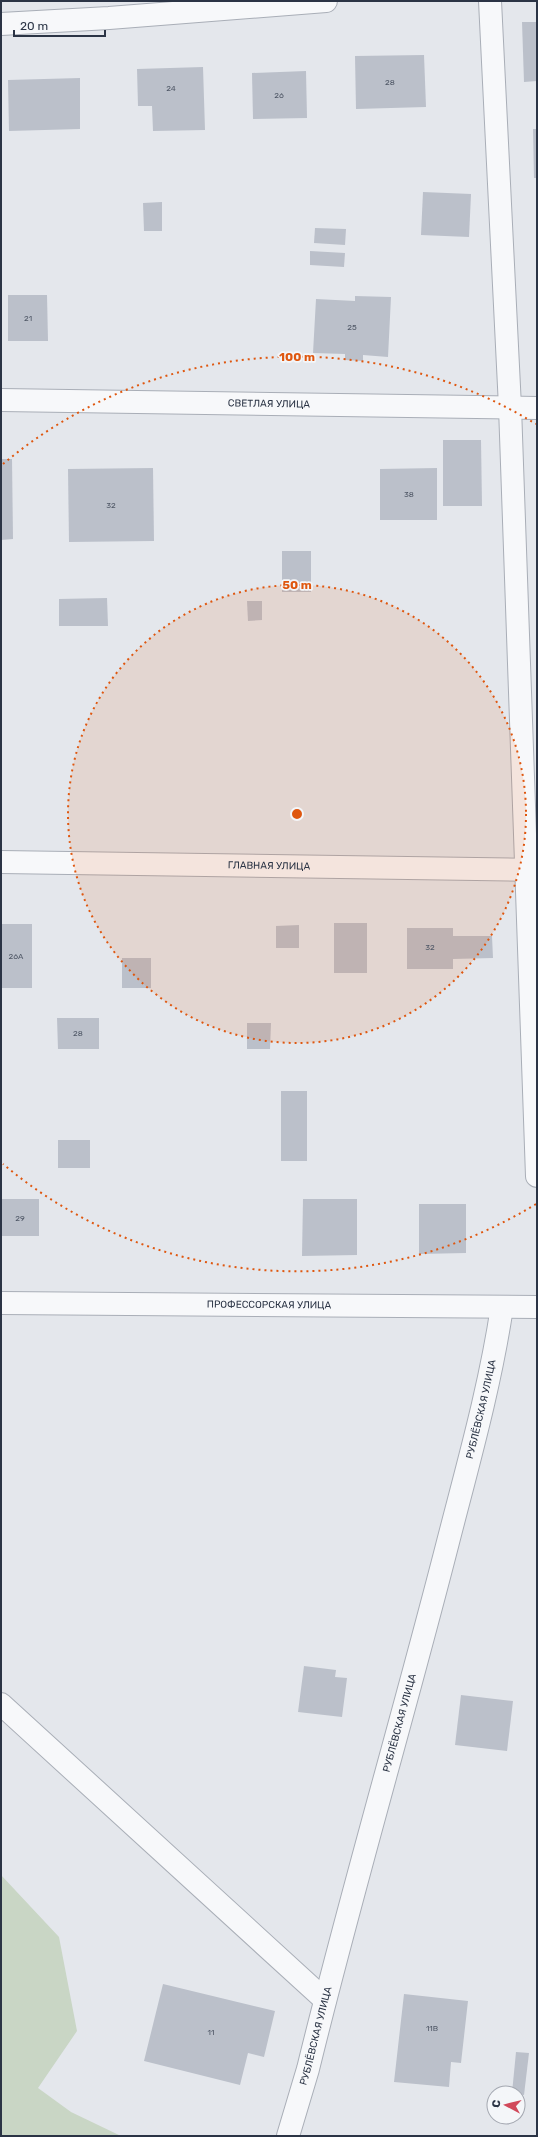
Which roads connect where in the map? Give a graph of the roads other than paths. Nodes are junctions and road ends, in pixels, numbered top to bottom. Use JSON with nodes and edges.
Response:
{"nodes":[{"id":1,"x":326,"y":1,"type":"edge"},
{"id":2,"x":490,"y":1,"type":"edge"},
{"id":3,"x":1,"y":24,"type":"edge"},
{"id":4,"x":1,"y":400,"type":"edge"},
{"id":5,"x":510,"y":407,"type":"junction"},
{"id":6,"x":537,"y":408,"type":"edge"},
{"id":7,"x":1,"y":862,"type":"edge"},
{"id":8,"x":531,"y":870,"type":"edge"},
{"id":9,"x":537,"y":1176,"type":"edge"},
{"id":10,"x":1,"y":1303,"type":"edge"},
{"id":11,"x":537,"y":1306,"type":"edge"},
{"id":12,"x":502,"y":1307,"type":"junction"},
{"id":13,"x":1,"y":1704,"type":"edge"},
{"id":14,"x":325,"y":2000,"type":"junction"},
{"id":15,"x":288,"y":2136,"type":"edge"}],
"edges":[{"from":1,"to":3,"type":"street"},
{"from":2,"to":5,"type":"street"},
{"from":4,"to":5,"type":"street","name":"СВЕТЛАЯ УЛИЦА"},
{"from":5,"to":6,"type":"street","name":"СВЕТЛАЯ УЛИЦА"},
{"from":5,"to":8,"type":"street"},
{"from":7,"to":8,"type":"street","name":"ГЛАВНАЯ УЛИЦА"},
{"from":8,"to":9,"type":"street"},
{"from":10,"to":12,"type":"street","name":"ПРОФЕССОРСКАЯ УЛИЦА"},
{"from":11,"to":12,"type":"street","name":"ПРОФЕССОРСКАЯ УЛИЦА"},
{"from":12,"to":14,"type":"street","name":"РУБЛЁВСКАЯ УЛИЦА"},
{"from":13,"to":14,"type":"street"},
{"from":14,"to":15,"type":"street","name":"РУБЛЁВСКАЯ УЛИЦА"}]}
